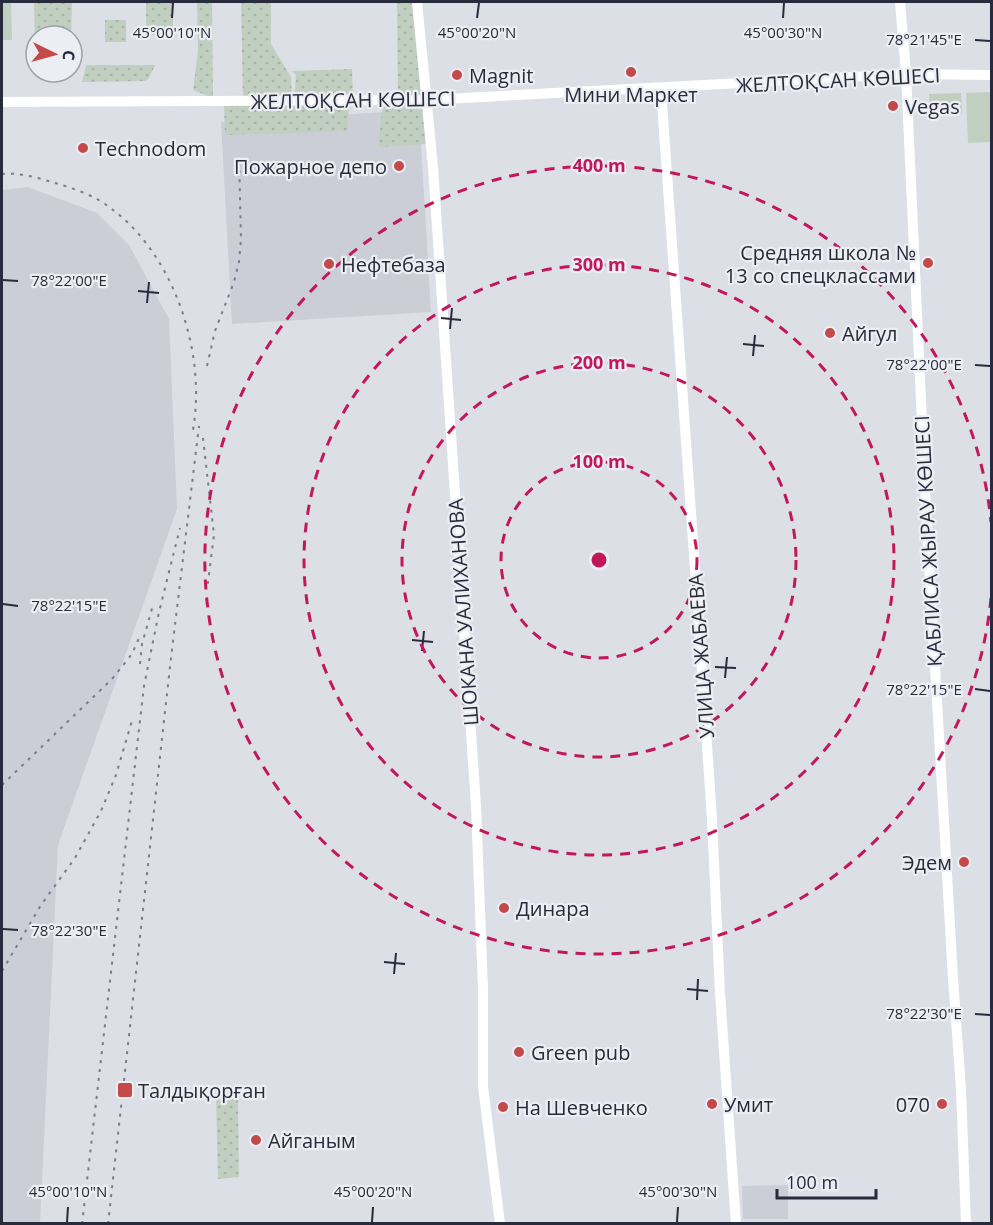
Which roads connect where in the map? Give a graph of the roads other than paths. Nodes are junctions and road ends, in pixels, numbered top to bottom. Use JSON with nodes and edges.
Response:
{"nodes":[{"id":1,"x":417,"y":2,"type":"edge"},
{"id":2,"x":900,"y":2,"type":"edge"},
{"id":3,"x":906,"y":74,"type":"junction"},
{"id":4,"x":992,"y":75,"type":"edge"},
{"id":5,"x":661,"y":89,"type":"junction"},
{"id":6,"x":427,"y":100,"type":"junction"},
{"id":7,"x":2,"y":102,"type":"edge"},
{"id":8,"x":500,"y":1224,"type":"edge"},
{"id":9,"x":736,"y":1224,"type":"edge"},
{"id":10,"x":966,"y":1224,"type":"edge"}],
"edges":[{"from":1,"to":6,"type":"street","name":"ШОКАНА УАЛИХАНОВА"},
{"from":2,"to":3,"type":"street","name":"ҚАБЛИСА ЖЫРАУ КӨШЕСІ"},
{"from":3,"to":4,"type":"street","name":"ЖЕЛТОҚСАН КӨШЕСІ"},
{"from":3,"to":5,"type":"street","name":"ЖЕЛТОҚСАН КӨШЕСІ"},
{"from":3,"to":10,"type":"street","name":"ҚАБЛИСА ЖЫРАУ КӨШЕСІ"},
{"from":5,"to":6,"type":"street","name":"ЖЕЛТОҚСАН КӨШЕСІ"},
{"from":5,"to":9,"type":"street","name":"УЛИЦА ЖАБАЕВА"},
{"from":6,"to":7,"type":"street","name":"ЖЕЛТОҚСАН КӨШЕСІ"},
{"from":6,"to":8,"type":"street","name":"ШОКАНА УАЛИХАНОВА"}]}
